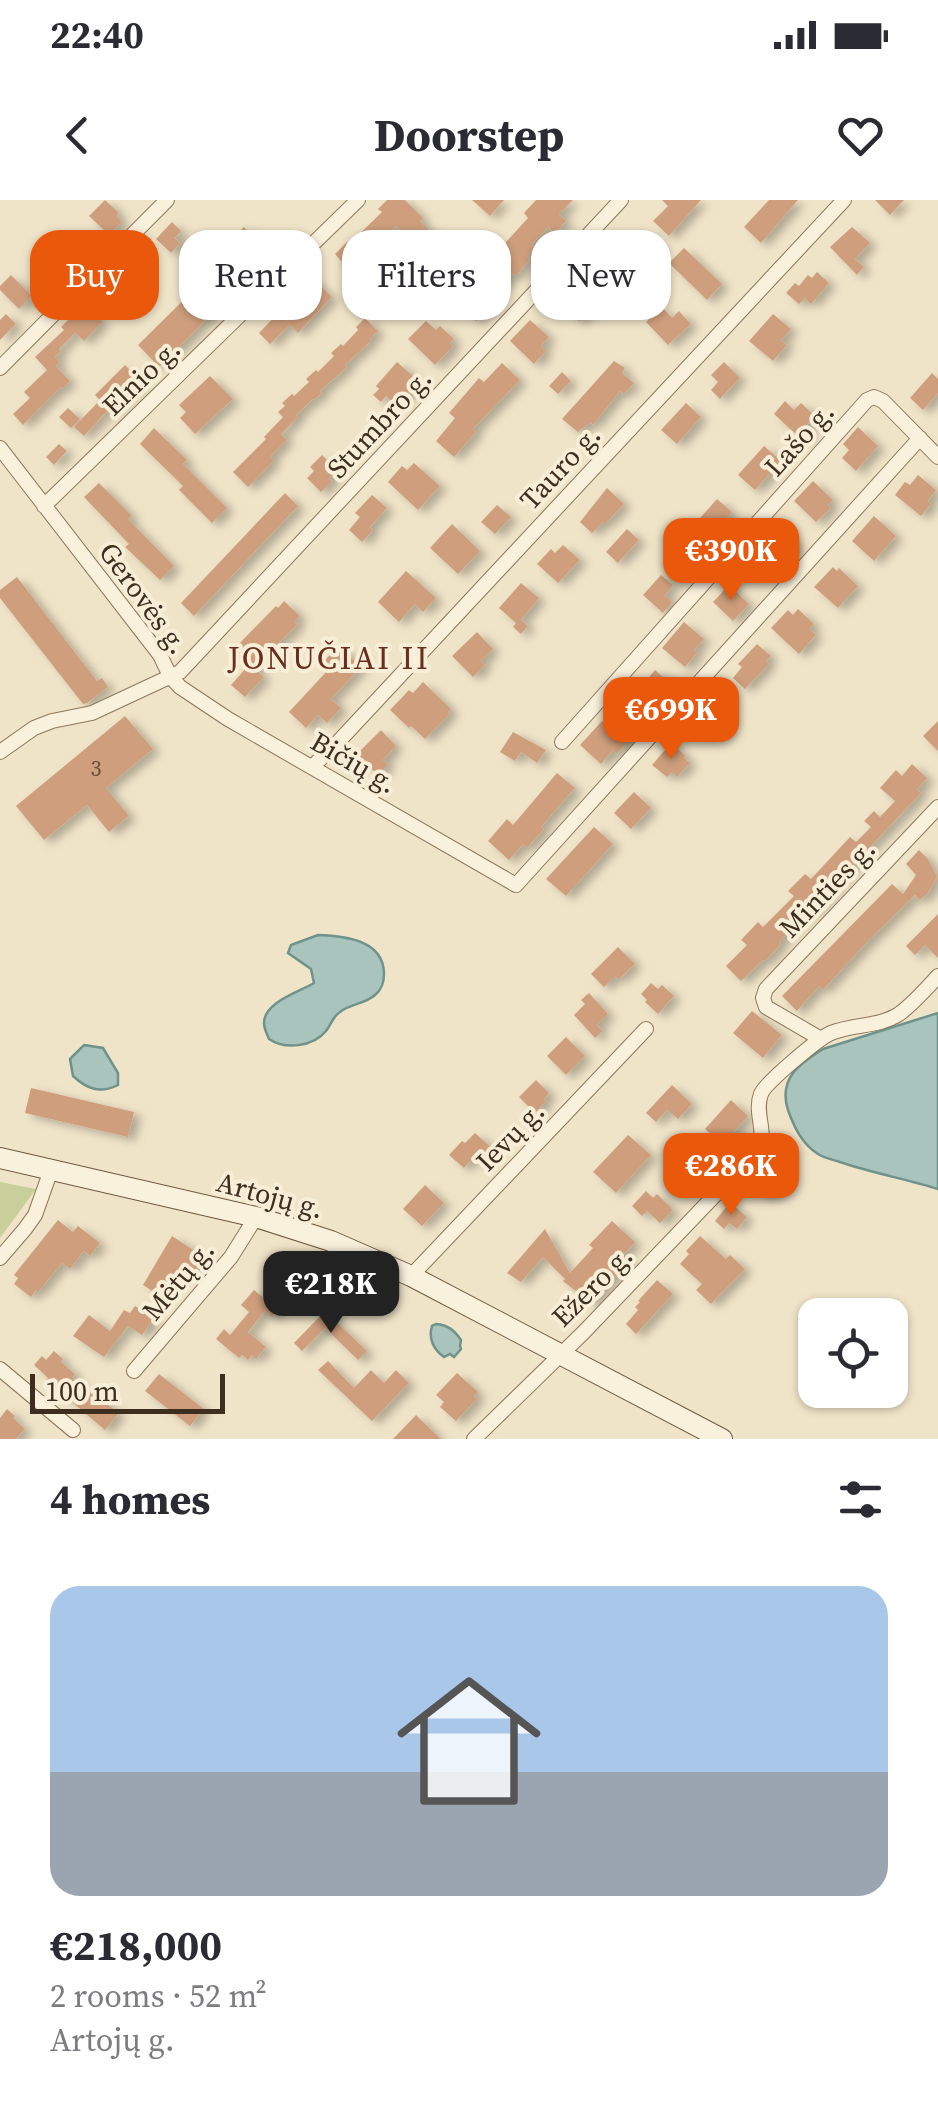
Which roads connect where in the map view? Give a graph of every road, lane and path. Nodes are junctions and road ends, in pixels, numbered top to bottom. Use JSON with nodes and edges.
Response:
{"nodes":[{"id":1,"x":167,"y":200,"type":"edge"},
{"id":2,"x":358,"y":200,"type":"edge"},
{"id":3,"x":621,"y":200,"type":"edge"},
{"id":4,"x":844,"y":200,"type":"edge"},
{"id":5,"x":0,"y":368,"type":"edge"},
{"id":6,"x":920,"y":438,"type":"junction"},
{"id":7,"x":0,"y":448,"type":"edge"},
{"id":8,"x":938,"y":456,"type":"edge"},
{"id":9,"x":44,"y":506,"type":"junction"},
{"id":10,"x":170,"y":676,"type":"junction"},
{"id":11,"x":562,"y":742,"type":"dead end"},
{"id":12,"x":0,"y":752,"type":"edge"},
{"id":13,"x":312,"y":766,"type":"junction"},
{"id":14,"x":938,"y":807,"type":"edge"},
{"id":15,"x":938,"y":976,"type":"edge"},
{"id":16,"x":646,"y":1029,"type":"dead end"},
{"id":17,"x":820,"y":1039,"type":"junction"},
{"id":18,"x":0,"y":1158,"type":"edge"},
{"id":19,"x":51,"y":1170,"type":"junction"},
{"id":20,"x":256,"y":1217,"type":"junction"},
{"id":21,"x":0,"y":1258,"type":"edge"},
{"id":22,"x":411,"y":1276,"type":"junction"},
{"id":23,"x":560,"y":1354,"type":"junction"},
{"id":24,"x":0,"y":1369,"type":"edge"},
{"id":25,"x":134,"y":1371,"type":"dead end"},
{"id":26,"x":73,"y":1430,"type":"dead end"},
{"id":27,"x":474,"y":1439,"type":"edge"},
{"id":28,"x":722,"y":1439,"type":"edge"}],
"edges":[{"from":1,"to":5,"type":"street"},
{"from":2,"to":9,"type":"street","name":"Elnio g."},
{"from":3,"to":10,"type":"street","name":"Stumbro g."},
{"from":4,"to":13,"type":"street","name":"Tauro g."},
{"from":6,"to":8,"type":"street"},
{"from":6,"to":11,"type":"street","name":"Lašo g."},
{"from":6,"to":13,"type":"street","name":"Bičių g."},
{"from":7,"to":9,"type":"street","name":"Gerovės g."},
{"from":9,"to":10,"type":"street","name":"Gerovės g."},
{"from":10,"to":12,"type":"street","name":"Gerovės g."},
{"from":10,"to":13,"type":"street","name":"Bičių g."},
{"from":14,"to":17,"type":"street","name":"Minties g."},
{"from":15,"to":17,"type":"street","name":"Ežero g."},
{"from":16,"to":22,"type":"street","name":"Ievų g."},
{"from":17,"to":23,"type":"street","name":"Ežero g."},
{"from":18,"to":19,"type":"main road","name":"Artojų g."},
{"from":19,"to":20,"type":"main road","name":"Artojų g."},
{"from":19,"to":21,"type":"street"},
{"from":20,"to":22,"type":"main road","name":"Artojų g."},
{"from":20,"to":25,"type":"street","name":"Mėtų g."},
{"from":22,"to":23,"type":"main road","name":"Artojų g."},
{"from":23,"to":27,"type":"street","name":"Ežero g."},
{"from":23,"to":28,"type":"main road","name":"Artojų g."},
{"from":24,"to":26,"type":"street"}]}
